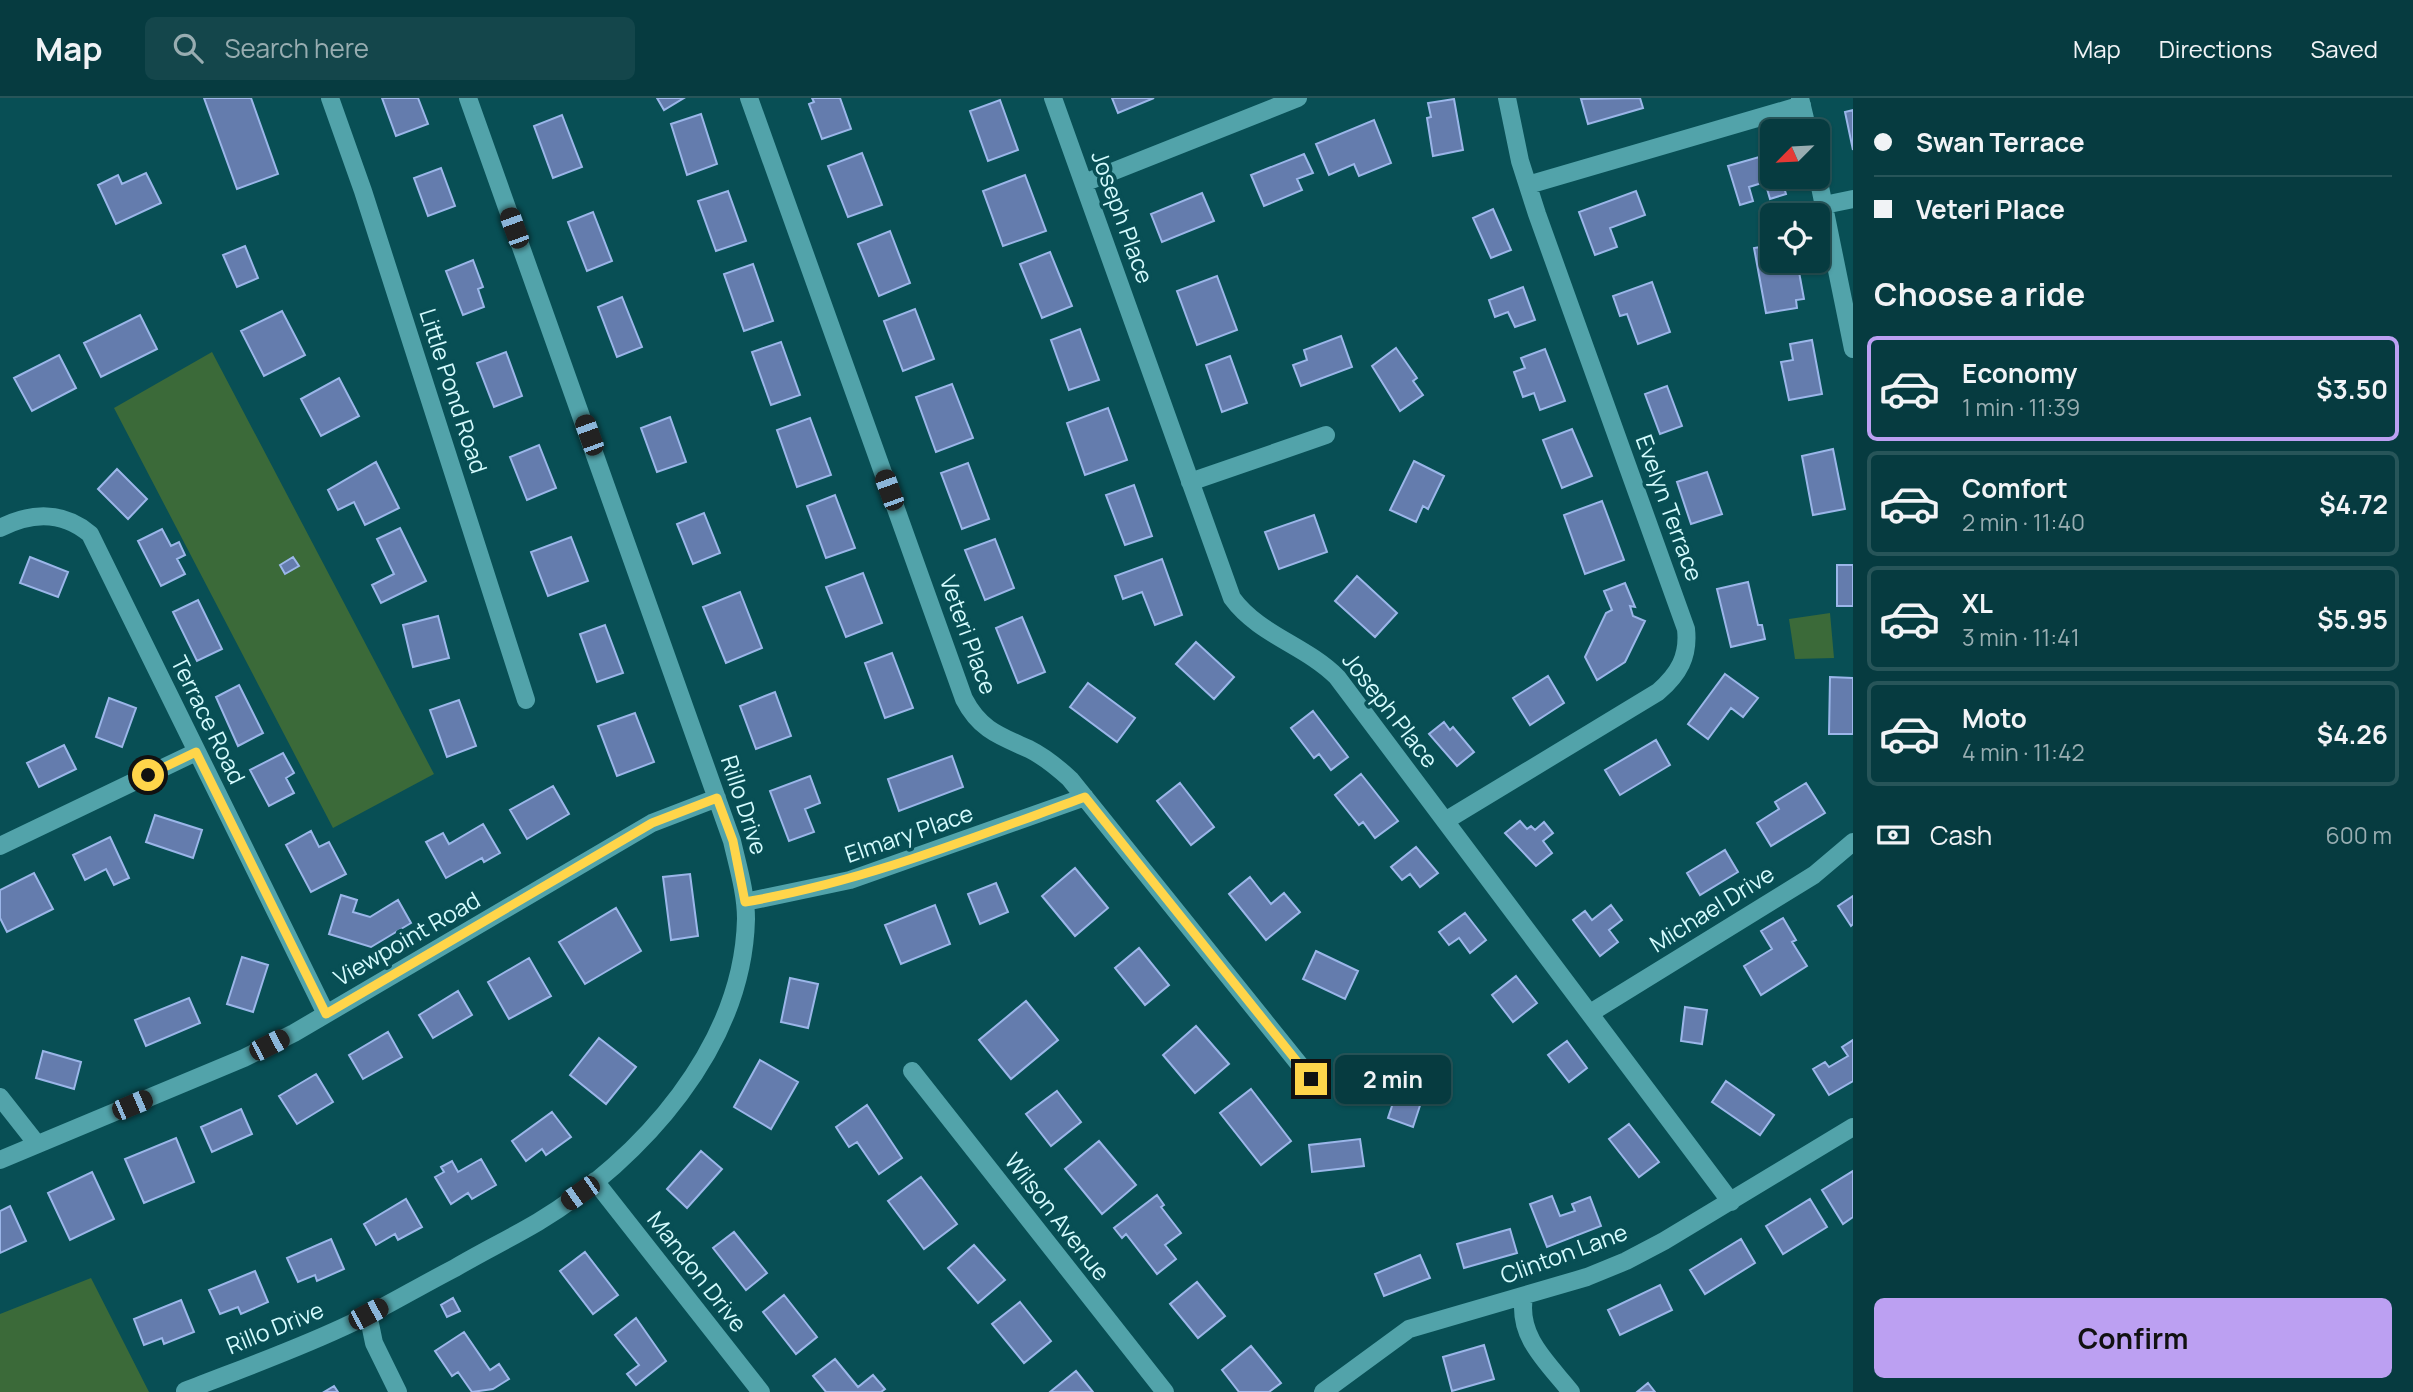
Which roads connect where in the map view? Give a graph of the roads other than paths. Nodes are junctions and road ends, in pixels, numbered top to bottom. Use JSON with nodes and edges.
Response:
{"nodes":[{"id":1,"x":330,"y":98,"type":"edge"},
{"id":2,"x":468,"y":98,"type":"edge"},
{"id":3,"x":750,"y":98,"type":"edge"},
{"id":4,"x":1053,"y":98,"type":"edge"},
{"id":5,"x":1298,"y":98,"type":"edge"},
{"id":6,"x":1507,"y":98,"type":"edge"},
{"id":7,"x":1801,"y":101,"type":"edge"},
{"id":8,"x":1805,"y":119,"type":"edge"},
{"id":9,"x":1084,"y":183,"type":"junction"},
{"id":10,"x":1528,"y":186,"type":"junction"},
{"id":11,"x":1853,"y":198,"type":"edge"},
{"id":12,"x":1830,"y":204,"type":"edge"},
{"id":13,"x":1830,"y":235,"type":"edge"},
{"id":14,"x":1853,"y":349,"type":"edge"},
{"id":15,"x":1326,"y":435,"type":"dead end"},
{"id":16,"x":1190,"y":482,"type":"junction"},
{"id":17,"x":0,"y":528,"type":"edge"},
{"id":18,"x":526,"y":700,"type":"dead end"},
{"id":19,"x":196,"y":752,"type":"junction"},
{"id":20,"x":1085,"y":797,"type":"junction"},
{"id":21,"x":717,"y":798,"type":"junction"},
{"id":22,"x":1445,"y":821,"type":"junction"},
{"id":23,"x":1853,"y":842,"type":"edge"},
{"id":24,"x":0,"y":846,"type":"edge"},
{"id":25,"x":745,"y":902,"type":"junction"},
{"id":26,"x":1592,"y":1012,"type":"junction"},
{"id":27,"x":326,"y":1014,"type":"junction"},
{"id":28,"x":912,"y":1071,"type":"dead end"},
{"id":29,"x":1311,"y":1079,"type":"dead end"},
{"id":30,"x":0,"y":1097,"type":"edge"},
{"id":31,"x":1853,"y":1127,"type":"edge"},
{"id":32,"x":37,"y":1144,"type":"junction"},
{"id":33,"x":0,"y":1160,"type":"edge"},
{"id":34,"x":595,"y":1181,"type":"junction"},
{"id":35,"x":1731,"y":1202,"type":"junction"},
{"id":36,"x":1524,"y":1297,"type":"junction"},
{"id":37,"x":368,"y":1314,"type":"junction"},
{"id":38,"x":185,"y":1391,"type":"edge"},
{"id":39,"x":398,"y":1392,"type":"edge"},
{"id":40,"x":761,"y":1392,"type":"edge"},
{"id":41,"x":1164,"y":1392,"type":"edge"},
{"id":42,"x":1323,"y":1392,"type":"edge"},
{"id":43,"x":1571,"y":1392,"type":"edge"}],
"edges":[{"from":1,"to":18,"type":"street","name":"Little Pond Road"},
{"from":2,"to":21,"type":"street","name":"Rillo Drive"},
{"from":3,"to":20,"type":"street","name":"Veteri Place"},
{"from":4,"to":9,"type":"street","name":"Joseph Place"},
{"from":5,"to":9,"type":"street"},
{"from":6,"to":10,"type":"street","name":"Evelyn Terrace"},
{"from":7,"to":8,"type":"street"},
{"from":7,"to":10,"type":"street"},
{"from":9,"to":16,"type":"street","name":"Joseph Place"},
{"from":10,"to":22,"type":"street","name":"Evelyn Terrace"},
{"from":11,"to":12,"type":"street"},
{"from":13,"to":14,"type":"street"},
{"from":15,"to":16,"type":"street"},
{"from":16,"to":22,"type":"street","name":"Joseph Place"},
{"from":17,"to":19,"type":"street","name":"Terrace Road"},
{"from":19,"to":24,"type":"street"},
{"from":19,"to":27,"type":"street","name":"Terrace Road"},
{"from":20,"to":25,"type":"street","name":"Elmary Place"},
{"from":20,"to":29,"type":"street","name":"Veteri Place"},
{"from":21,"to":25,"type":"street","name":"Rillo Drive"},
{"from":21,"to":27,"type":"street","name":"Viewpoint Road"},
{"from":22,"to":26,"type":"street","name":"Joseph Place"},
{"from":23,"to":26,"type":"street","name":"Michael Drive"},
{"from":25,"to":34,"type":"street","name":"Rillo Drive"},
{"from":26,"to":35,"type":"street","name":"Joseph Place"},
{"from":27,"to":32,"type":"street","name":"Viewpoint Road"},
{"from":28,"to":41,"type":"street","name":"Wilson Avenue"},
{"from":30,"to":32,"type":"street"},
{"from":31,"to":35,"type":"street","name":"Clinton Lane"},
{"from":32,"to":33,"type":"street","name":"Viewpoint Road"},
{"from":34,"to":37,"type":"street","name":"Rillo Drive"},
{"from":34,"to":40,"type":"street","name":"Mandon Drive"},
{"from":35,"to":36,"type":"street","name":"Clinton Lane"},
{"from":36,"to":42,"type":"street","name":"Clinton Lane"},
{"from":36,"to":43,"type":"street"},
{"from":37,"to":38,"type":"street","name":"Rillo Drive"},
{"from":37,"to":39,"type":"street"}]}
